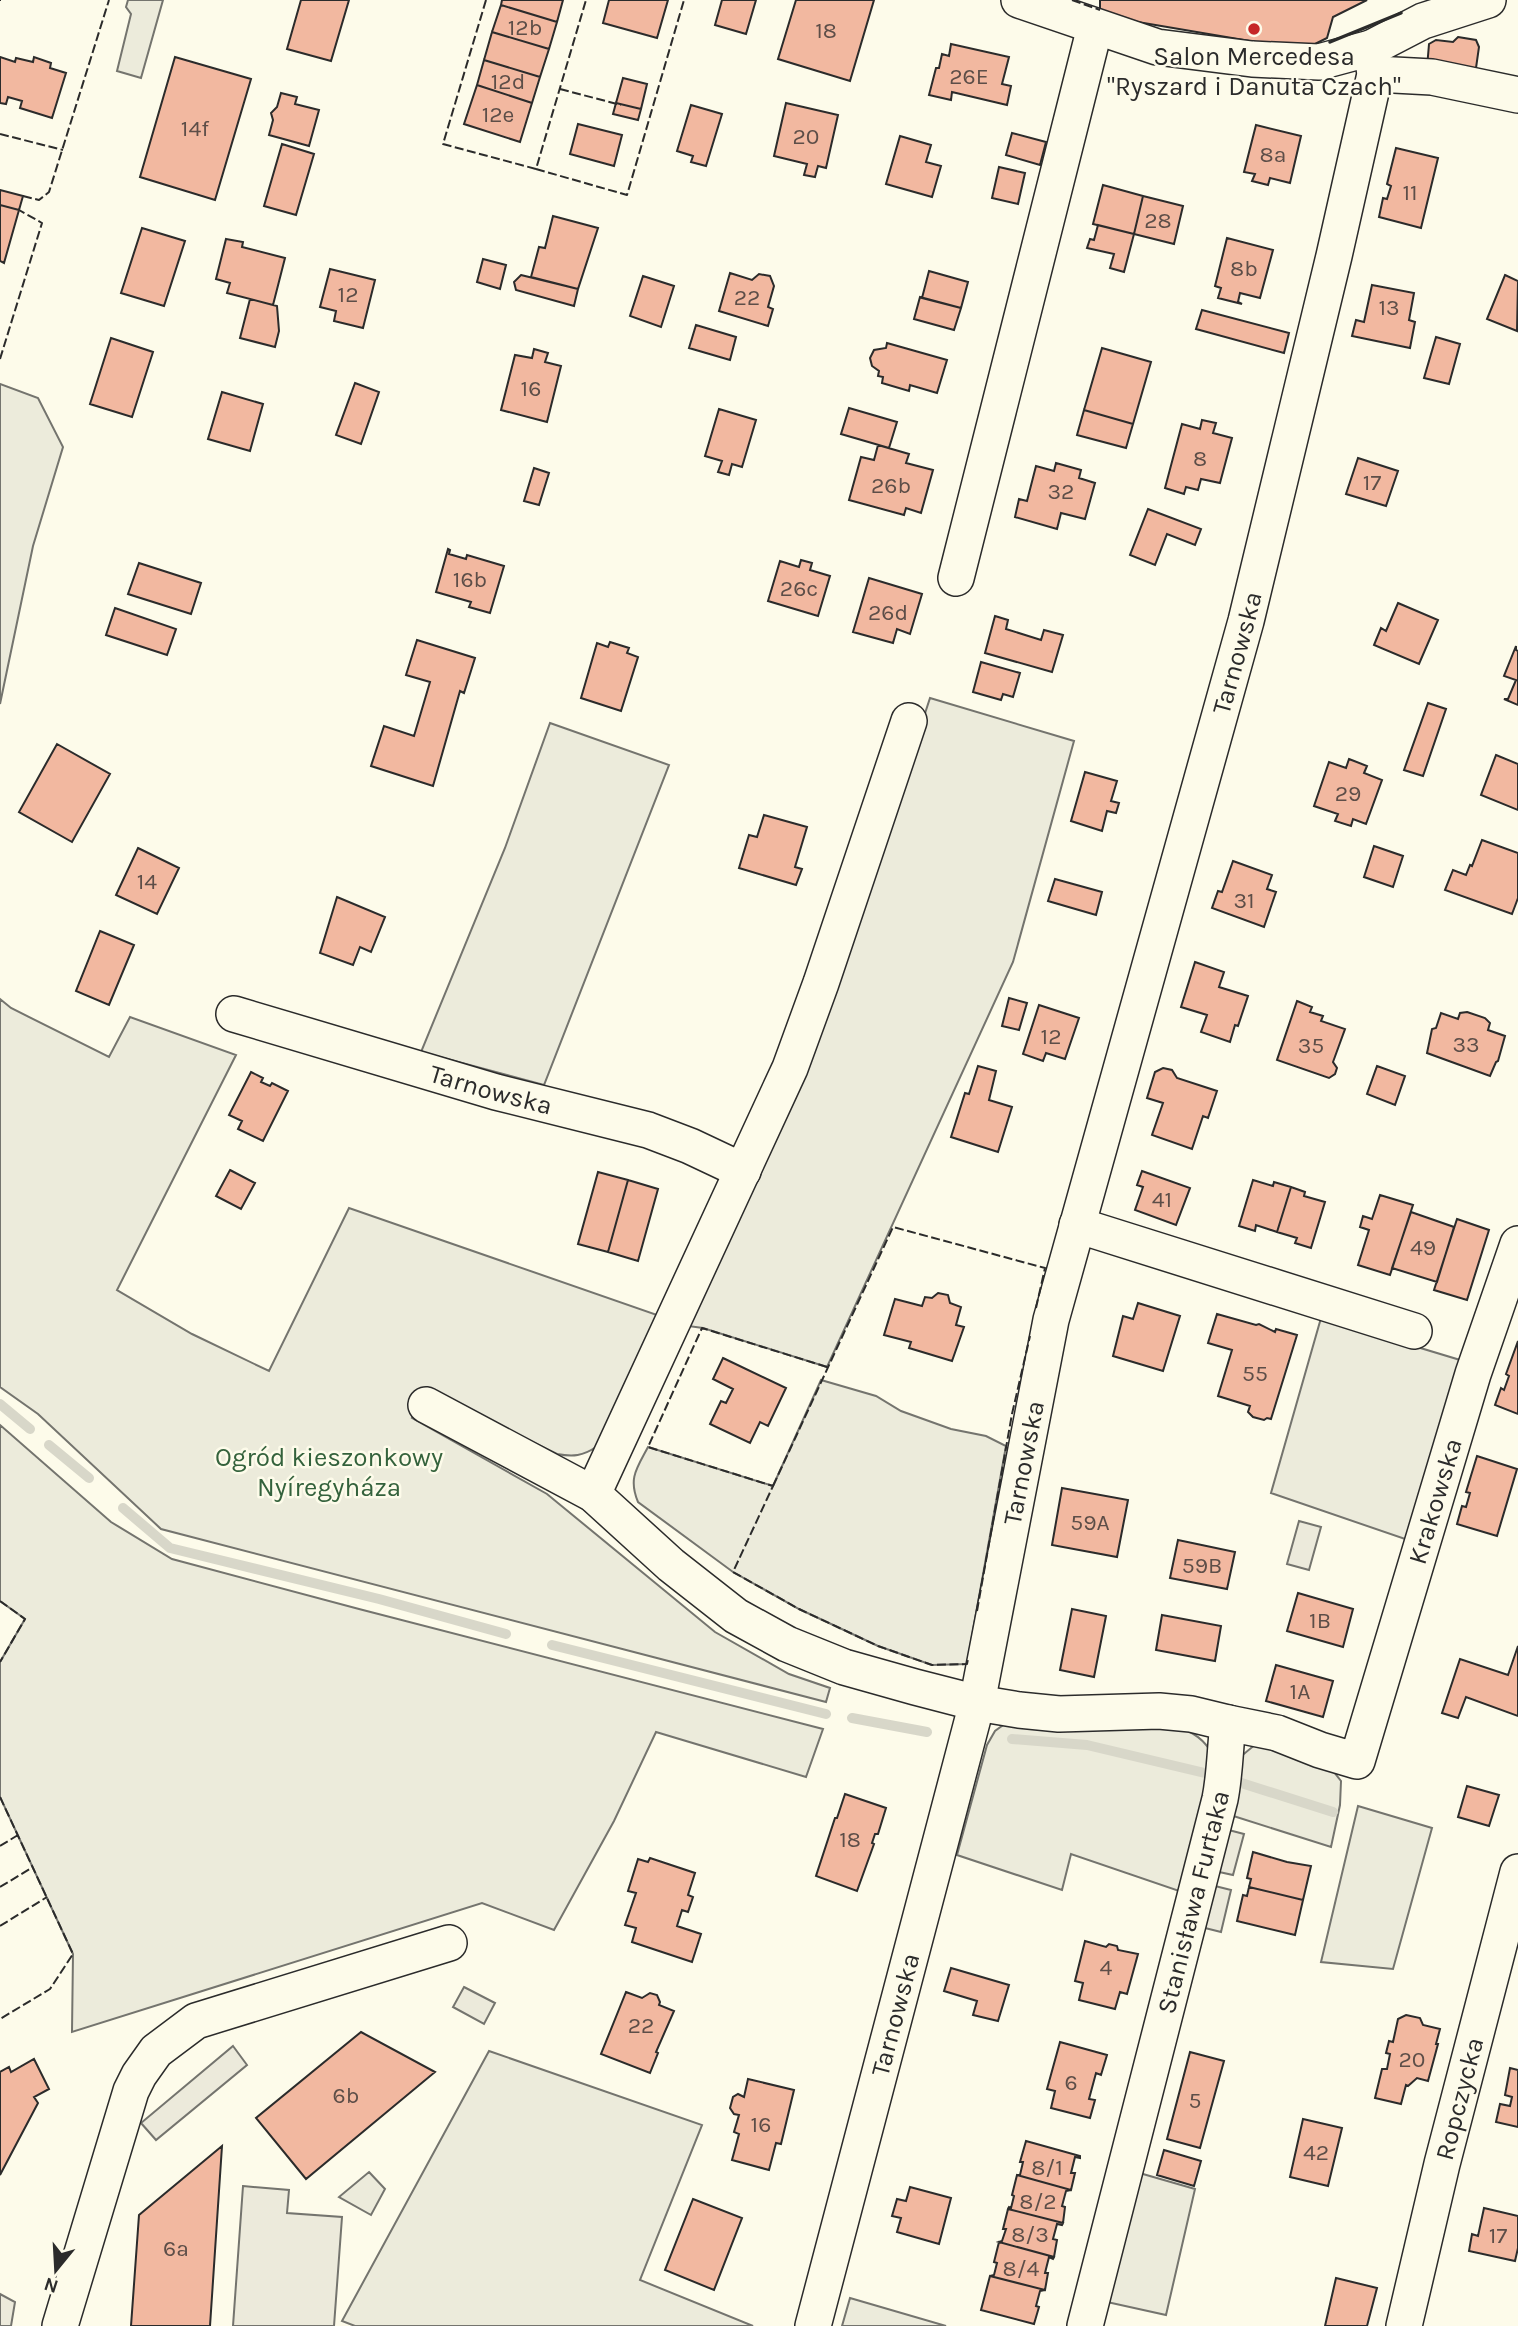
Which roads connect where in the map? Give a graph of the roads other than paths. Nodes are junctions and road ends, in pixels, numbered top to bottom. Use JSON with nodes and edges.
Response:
{"nodes":[{"id":1,"x":1019,"y":0,"type":"edge"},
{"id":2,"x":1488,"y":0,"type":"edge"},
{"id":3,"x":1095,"y":27,"type":"junction"},
{"id":4,"x":1373,"y":61,"type":"junction"},
{"id":5,"x":1518,"y":95,"type":"edge"},
{"id":6,"x":956,"y":578,"type":"dead end"},
{"id":7,"x":909,"y":721,"type":"dead end"},
{"id":8,"x":234,"y":1014,"type":"dead end"},
{"id":9,"x":744,"y":1171,"type":"junction"},
{"id":10,"x":1077,"y":1225,"type":"junction"},
{"id":11,"x":1518,"y":1244,"type":"edge"},
{"id":12,"x":1414,"y":1331,"type":"dead end"},
{"id":13,"x":426,"y":1405,"type":"dead end"},
{"id":14,"x":593,"y":1494,"type":"junction"},
{"id":15,"x":977,"y":1703,"type":"junction"},
{"id":16,"x":1228,"y":1723,"type":"junction"},
{"id":17,"x":1518,"y":1872,"type":"edge"},
{"id":18,"x":449,"y":1943,"type":"dead end"},
{"id":19,"x":61,"y":2326,"type":"edge"},
{"id":20,"x":813,"y":2326,"type":"edge"},
{"id":21,"x":1085,"y":2326,"type":"edge"},
{"id":22,"x":1404,"y":2326,"type":"edge"}],
"edges":[{"from":1,"to":3,"type":"street"},
{"from":2,"to":4,"type":"street"},
{"from":3,"to":4,"type":"street"},
{"from":3,"to":6,"type":"street"},
{"from":4,"to":5,"type":"street"},
{"from":4,"to":10,"type":"street","name":"Tarnowska"},
{"from":7,"to":9,"type":"street"},
{"from":8,"to":9,"type":"street","name":"Tarnowska"},
{"from":9,"to":14,"type":"street"},
{"from":10,"to":12,"type":"street"},
{"from":10,"to":15,"type":"street","name":"Tarnowska"},
{"from":11,"to":16,"type":"street","name":"Krakowska"},
{"from":13,"to":14,"type":"street"},
{"from":14,"to":15,"type":"street"},
{"from":15,"to":16,"type":"street"},
{"from":15,"to":20,"type":"street","name":"Tarnowska"},
{"from":16,"to":21,"type":"street","name":"Stanisława Furtaka"},
{"from":17,"to":22,"type":"street","name":"Ropczycka"},
{"from":18,"to":19,"type":"street"}]}
